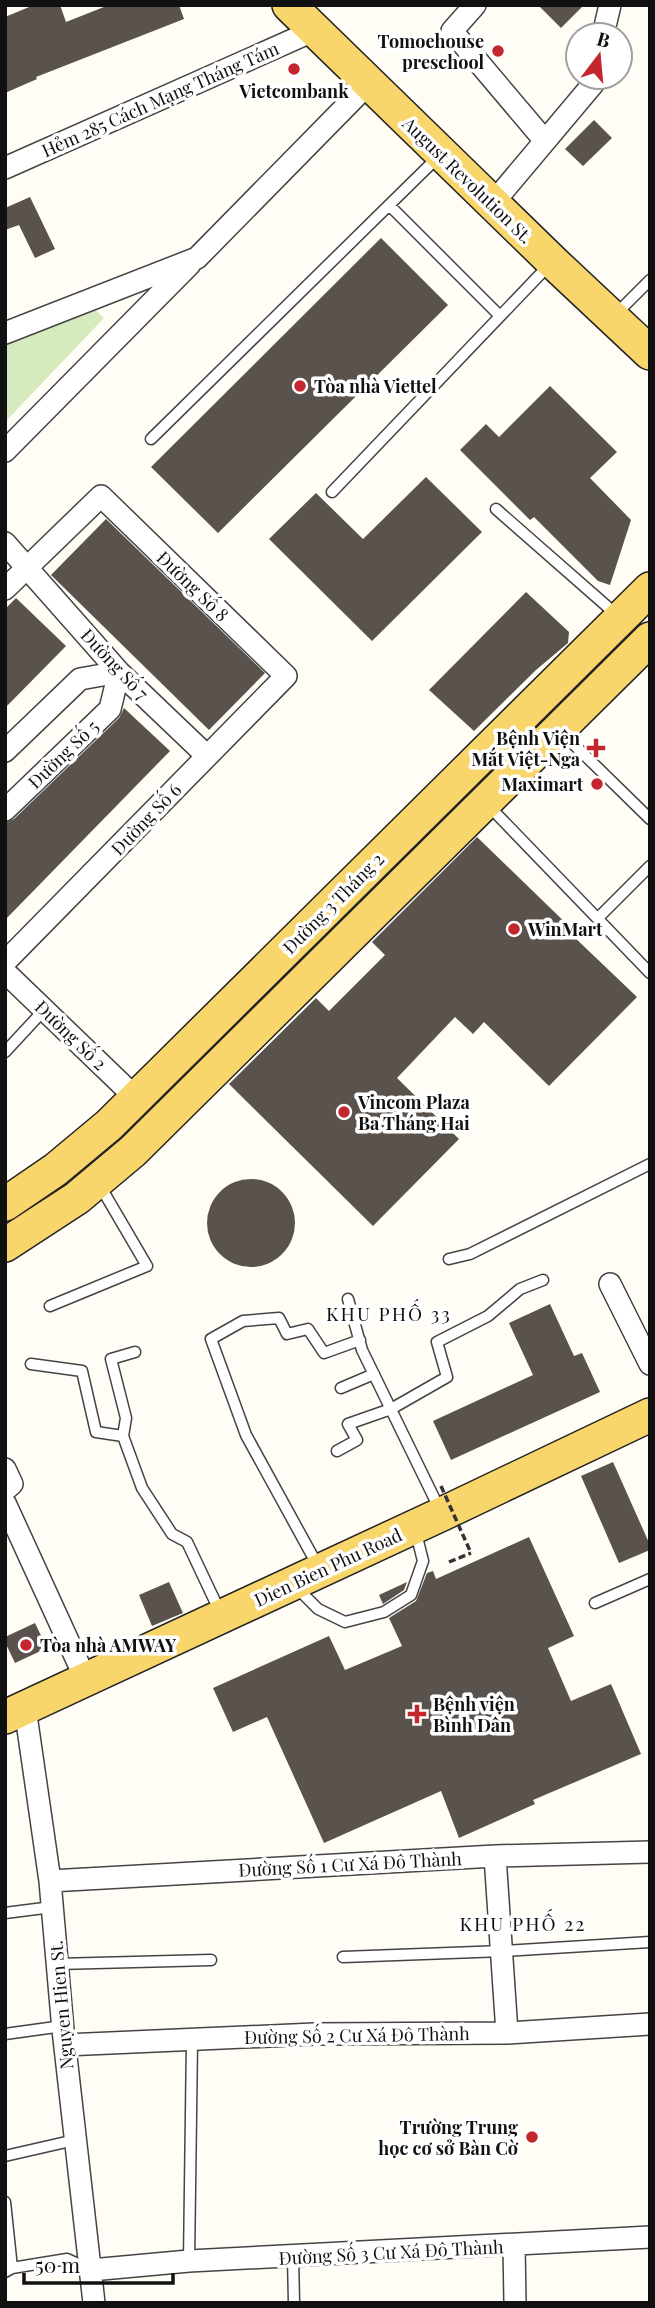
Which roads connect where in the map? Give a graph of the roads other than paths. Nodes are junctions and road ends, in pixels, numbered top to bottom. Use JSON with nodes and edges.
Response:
{"nodes":[{"id":1,"x":289,"y":5,"type":"edge"},
{"id":2,"x":475,"y":5,"type":"edge"},
{"id":3,"x":315,"y":30,"type":"junction"},
{"id":4,"x":369,"y":83,"type":"junction"},
{"id":5,"x":587,"y":91,"type":"edge"},
{"id":6,"x":545,"y":141,"type":"junction"},
{"id":7,"x":441,"y":154,"type":"junction"},
{"id":8,"x":5,"y":168,"type":"edge"},
{"id":9,"x":493,"y":204,"type":"junction"},
{"id":10,"x":388,"y":205,"type":"junction"},
{"id":11,"x":197,"y":258,"type":"junction"},
{"id":12,"x":553,"y":262,"type":"junction"},
{"id":13,"x":650,"y":279,"type":"edge"},
{"id":14,"x":500,"y":316,"type":"junction"},
{"id":15,"x":612,"y":318,"type":"junction"},
{"id":16,"x":5,"y":333,"type":"edge"},
{"id":17,"x":650,"y":353,"type":"edge"},
{"id":18,"x":151,"y":439,"type":"dead end"},
{"id":19,"x":5,"y":451,"type":"edge"},
{"id":20,"x":332,"y":492,"type":"dead end"},
{"id":21,"x":496,"y":509,"type":"dead end"},
{"id":22,"x":5,"y":543,"type":"edge"},
{"id":23,"x":26,"y":567,"type":"junction"},
{"id":24,"x":5,"y":589,"type":"edge"},
{"id":25,"x":650,"y":589,"type":"edge"},
{"id":26,"x":620,"y":618,"type":"junction"},
{"id":27,"x":650,"y":639,"type":"edge"},
{"id":28,"x":119,"y":672,"type":"junction"},
{"id":29,"x":286,"y":676,"type":"joint"},
{"id":30,"x":558,"y":729,"type":"junction"},
{"id":31,"x":5,"y":751,"type":"edge"},
{"id":32,"x":207,"y":756,"type":"junction"},
{"id":33,"x":485,"y":802,"type":"junction"},
{"id":34,"x":5,"y":810,"type":"edge"},
{"id":35,"x":650,"y":819,"type":"edge"},
{"id":36,"x":650,"y":866,"type":"edge"},
{"id":37,"x":597,"y":918,"type":"junction"},
{"id":38,"x":5,"y":962,"type":"edge"},
{"id":39,"x":5,"y":972,"type":"edge"},
{"id":40,"x":650,"y":973,"type":"edge"},
{"id":41,"x":44,"y":1010,"type":"junction"},
{"id":42,"x":5,"y":1052,"type":"edge"},
{"id":43,"x":136,"y":1098,"type":"junction"},
{"id":44,"x":650,"y":1164,"type":"edge"},
{"id":45,"x":97,"y":1182,"type":"junction"},
{"id":46,"x":5,"y":1203,"type":"edge"},
{"id":47,"x":5,"y":1245,"type":"edge"},
{"id":48,"x":449,"y":1259,"type":"dead end"},
{"id":49,"x":543,"y":1279,"type":"dead end"},
{"id":50,"x":610,"y":1284,"type":"dead end"},
{"id":51,"x":348,"y":1299,"type":"dead end"},
{"id":52,"x":51,"y":1306,"type":"dead end"},
{"id":53,"x":360,"y":1340,"type":"junction"},
{"id":54,"x":135,"y":1352,"type":"dead end"},
{"id":55,"x":31,"y":1364,"type":"dead end"},
{"id":56,"x":650,"y":1364,"type":"edge"},
{"id":57,"x":374,"y":1374,"type":"junction"},
{"id":58,"x":341,"y":1388,"type":"dead end"},
{"id":59,"x":391,"y":1409,"type":"junction"},
{"id":60,"x":650,"y":1415,"type":"edge"},
{"id":61,"x":122,"y":1436,"type":"junction"},
{"id":62,"x":337,"y":1451,"type":"dead end"},
{"id":63,"x":5,"y":1469,"type":"edge"},
{"id":64,"x":5,"y":1490,"type":"edge"},
{"id":65,"x":5,"y":1503,"type":"edge"},
{"id":66,"x":432,"y":1509,"type":"junction"},
{"id":67,"x":306,"y":1577,"type":"junction"},
{"id":68,"x":650,"y":1579,"type":"edge"},
{"id":69,"x":596,"y":1603,"type":"dead end"},
{"id":70,"x":222,"y":1616,"type":"junction"},
{"id":71,"x":86,"y":1680,"type":"junction"},
{"id":72,"x":15,"y":1712,"type":"edge"},
{"id":73,"x":650,"y":1852,"type":"edge"},
{"id":74,"x":495,"y":1856,"type":"junction"},
{"id":75,"x":50,"y":1881,"type":"junction"},
{"id":76,"x":52,"y":1907,"type":"junction"},
{"id":77,"x":5,"y":1913,"type":"edge"},
{"id":78,"x":650,"y":1942,"type":"edge"},
{"id":79,"x":503,"y":1951,"type":"junction"},
{"id":80,"x":343,"y":1957,"type":"dead end"},
{"id":81,"x":211,"y":1960,"type":"dead end"},
{"id":82,"x":57,"y":1964,"type":"junction"},
{"id":83,"x":650,"y":2024,"type":"edge"},
{"id":84,"x":507,"y":2032,"type":"junction"},
{"id":85,"x":5,"y":2034,"type":"edge"},
{"id":86,"x":64,"y":2035,"type":"junction"},
{"id":87,"x":192,"y":2040,"type":"junction"},
{"id":88,"x":75,"y":2140,"type":"junction"},
{"id":89,"x":5,"y":2156,"type":"edge"},
{"id":90,"x":5,"y":2202,"type":"edge"},
{"id":91,"x":6,"y":2215,"type":"edge"},
{"id":92,"x":650,"y":2238,"type":"edge"},
{"id":93,"x":514,"y":2245,"type":"junction"},
{"id":94,"x":293,"y":2257,"type":"junction"},
{"id":95,"x":189,"y":2261,"type":"junction"},
{"id":96,"x":9,"y":2270,"type":"edge"},
{"id":97,"x":91,"y":2270,"type":"junction"},
{"id":98,"x":94,"y":2303,"type":"edge"},
{"id":99,"x":294,"y":2303,"type":"edge"},
{"id":100,"x":515,"y":2303,"type":"edge"}],
"edges":[{"from":1,"to":3,"type":"main road","name":"August Revolution St."},
{"from":2,"to":6,"type":"street"},
{"from":3,"to":4,"type":"main road","name":"August Revolution St."},
{"from":3,"to":8,"type":"street","name":"Hẻm 285 Cách Mạng Tháng Tám"},
{"from":4,"to":7,"type":"main road","name":"August Revolution St."},
{"from":4,"to":11,"type":"street"},
{"from":5,"to":6,"type":"street"},
{"from":6,"to":9,"type":"street"},
{"from":7,"to":9,"type":"main road","name":"August Revolution St."},
{"from":7,"to":10,"type":"lane"},
{"from":9,"to":12,"type":"main road","name":"August Revolution St."},
{"from":10,"to":14,"type":"lane"},
{"from":10,"to":18,"type":"lane"},
{"from":11,"to":16,"type":"street"},
{"from":11,"to":19,"type":"street"},
{"from":12,"to":14,"type":"lane"},
{"from":12,"to":15,"type":"main road","name":"August Revolution St."},
{"from":13,"to":15,"type":"lane"},
{"from":14,"to":20,"type":"lane"},
{"from":15,"to":17,"type":"main road","name":"August Revolution St."},
{"from":21,"to":26,"type":"lane"},
{"from":22,"to":23,"type":"street","name":"Đường Số 7"},
{"from":23,"to":24,"type":"street"},
{"from":23,"to":28,"type":"street","name":"Đường Số 7"},
{"from":23,"to":29,"type":"street","name":"Đường Số 8"},
{"from":25,"to":26,"type":"main road","name":"Đường 3 Tháng 2"},
{"from":26,"to":43,"type":"main road","name":"Đường 3 Tháng 2"},
{"from":27,"to":30,"type":"main road","name":"Đường 3 Tháng 2"},
{"from":28,"to":31,"type":"street"},
{"from":28,"to":32,"type":"street","name":"Đường Số 7"},
{"from":28,"to":34,"type":"street","name":"Đường Số 5"},
{"from":29,"to":32,"type":"street","name":"Đường Số 6"},
{"from":30,"to":33,"type":"main road","name":"Đường 3 Tháng 2"},
{"from":30,"to":35,"type":"lane"},
{"from":32,"to":38,"type":"street","name":"Đường Số 6"},
{"from":33,"to":37,"type":"lane"},
{"from":33,"to":45,"type":"main road","name":"Đường 3 Tháng 2"},
{"from":36,"to":37,"type":"lane"},
{"from":37,"to":40,"type":"lane"},
{"from":39,"to":41,"type":"street","name":"Đường Số 2"},
{"from":41,"to":42,"type":"lane"},
{"from":41,"to":43,"type":"street","name":"Đường Số 2"},
{"from":43,"to":46,"type":"main road","name":"Đường 3 Tháng 2"},
{"from":44,"to":48,"type":"lane"},
{"from":45,"to":47,"type":"main road","name":"Đường 3 Tháng 2"},
{"from":45,"to":52,"type":"lane"},
{"from":49,"to":59,"type":"lane"},
{"from":50,"to":56,"type":"street"},
{"from":51,"to":53,"type":"lane"},
{"from":53,"to":57,"type":"lane"},
{"from":53,"to":67,"type":"lane"},
{"from":54,"to":61,"type":"lane"},
{"from":55,"to":61,"type":"lane"},
{"from":57,"to":58,"type":"lane"},
{"from":57,"to":59,"type":"lane"},
{"from":59,"to":62,"type":"lane"},
{"from":59,"to":66,"type":"lane"},
{"from":60,"to":66,"type":"main road","name":"Dien Bien Phu Road"},
{"from":61,"to":70,"type":"lane"},
{"from":63,"to":64,"type":"street"},
{"from":65,"to":71,"type":"street"},
{"from":66,"to":67,"type":"main road","name":"Dien Bien Phu Road"},
{"from":66,"to":67,"type":"lane"},
{"from":67,"to":70,"type":"main road","name":"Dien Bien Phu Road"},
{"from":68,"to":69,"type":"lane"},
{"from":70,"to":71,"type":"main road","name":"Dien Bien Phu Road"},
{"from":71,"to":72,"type":"main road","name":"Dien Bien Phu Road"},
{"from":72,"to":75,"type":"street","name":"Nguyen Hien St."},
{"from":73,"to":74,"type":"street","name":"Ðường Số 1 Cư Xá Đô Thành"},
{"from":74,"to":75,"type":"street","name":"Ðường Số 1 Cư Xá Đô Thành"},
{"from":74,"to":79,"type":"street"},
{"from":75,"to":76,"type":"street","name":"Nguyen Hien St."},
{"from":76,"to":77,"type":"lane"},
{"from":76,"to":82,"type":"street","name":"Nguyen Hien St."},
{"from":78,"to":79,"type":"lane"},
{"from":79,"to":80,"type":"lane"},
{"from":79,"to":84,"type":"street"},
{"from":81,"to":82,"type":"lane"},
{"from":82,"to":86,"type":"street","name":"Nguyen Hien St."},
{"from":83,"to":84,"type":"street","name":"Ðường Số 2 Cư Xá Đô Thành"},
{"from":84,"to":87,"type":"street","name":"Ðường Số 2 Cư Xá Đô Thành"},
{"from":85,"to":86,"type":"lane"},
{"from":86,"to":87,"type":"street","name":"Ðường Số 2 Cư Xá Đô Thành"},
{"from":86,"to":88,"type":"street","name":"Nguyen Hien St."},
{"from":87,"to":95,"type":"lane"},
{"from":88,"to":89,"type":"lane"},
{"from":88,"to":97,"type":"street","name":"Nguyen Hien St."},
{"from":90,"to":91,"type":"lane"},
{"from":91,"to":96,"type":"lane"},
{"from":92,"to":93,"type":"street","name":"Ðường Số 3 Cư Xá Đô Thành"},
{"from":93,"to":94,"type":"street","name":"Ðường Số 3 Cư Xá Đô Thành"},
{"from":93,"to":100,"type":"street"},
{"from":94,"to":95,"type":"street","name":"Ðường Số 3 Cư Xá Đô Thành"},
{"from":94,"to":99,"type":"lane"},
{"from":95,"to":97,"type":"street","name":"Ðường Số 3 Cư Xá Đô Thành"},
{"from":96,"to":97,"type":"lane"},
{"from":97,"to":98,"type":"street","name":"Nguyen Hien St."}]}
